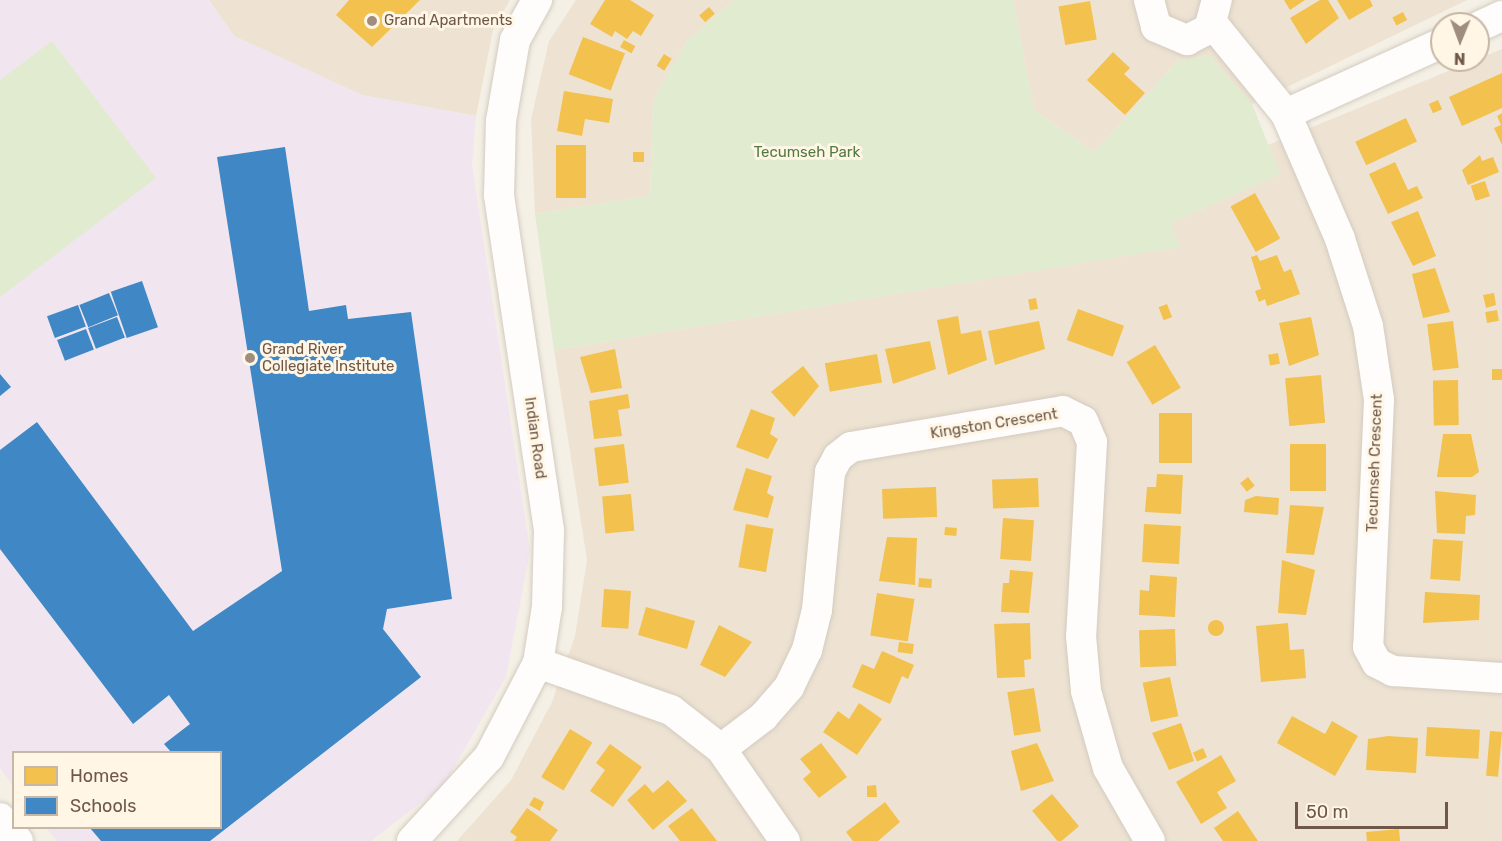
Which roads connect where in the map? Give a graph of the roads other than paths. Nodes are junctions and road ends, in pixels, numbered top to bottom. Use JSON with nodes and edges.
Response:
{"nodes":[{"id":1,"x":537,"y":0,"type":"edge"},
{"id":2,"x":1149,"y":0,"type":"edge"},
{"id":3,"x":1215,"y":12,"type":"edge"},
{"id":4,"x":1430,"y":48,"type":"edge"},
{"id":5,"x":1286,"y":114,"type":"junction"},
{"id":6,"x":538,"y":663,"type":"junction"},
{"id":7,"x":1502,"y":678,"type":"edge"},
{"id":8,"x":721,"y":749,"type":"junction"},
{"id":9,"x":412,"y":841,"type":"edge"},
{"id":10,"x":785,"y":841,"type":"edge"},
{"id":11,"x":1150,"y":841,"type":"edge"}],
"edges":[{"from":1,"to":6,"type":"street","name":"Indian Road"},
{"from":2,"to":3,"type":"street","name":"Tecumseh Crescent"},
{"from":3,"to":5,"type":"street","name":"Tecumseh Crescent"},
{"from":4,"to":5,"type":"street"},
{"from":5,"to":7,"type":"street","name":"Tecumseh Crescent"},
{"from":6,"to":8,"type":"street"},
{"from":6,"to":9,"type":"street","name":"Indian Road"},
{"from":8,"to":10,"type":"street"},
{"from":8,"to":11,"type":"street","name":"Kingston Crescent"}]}
